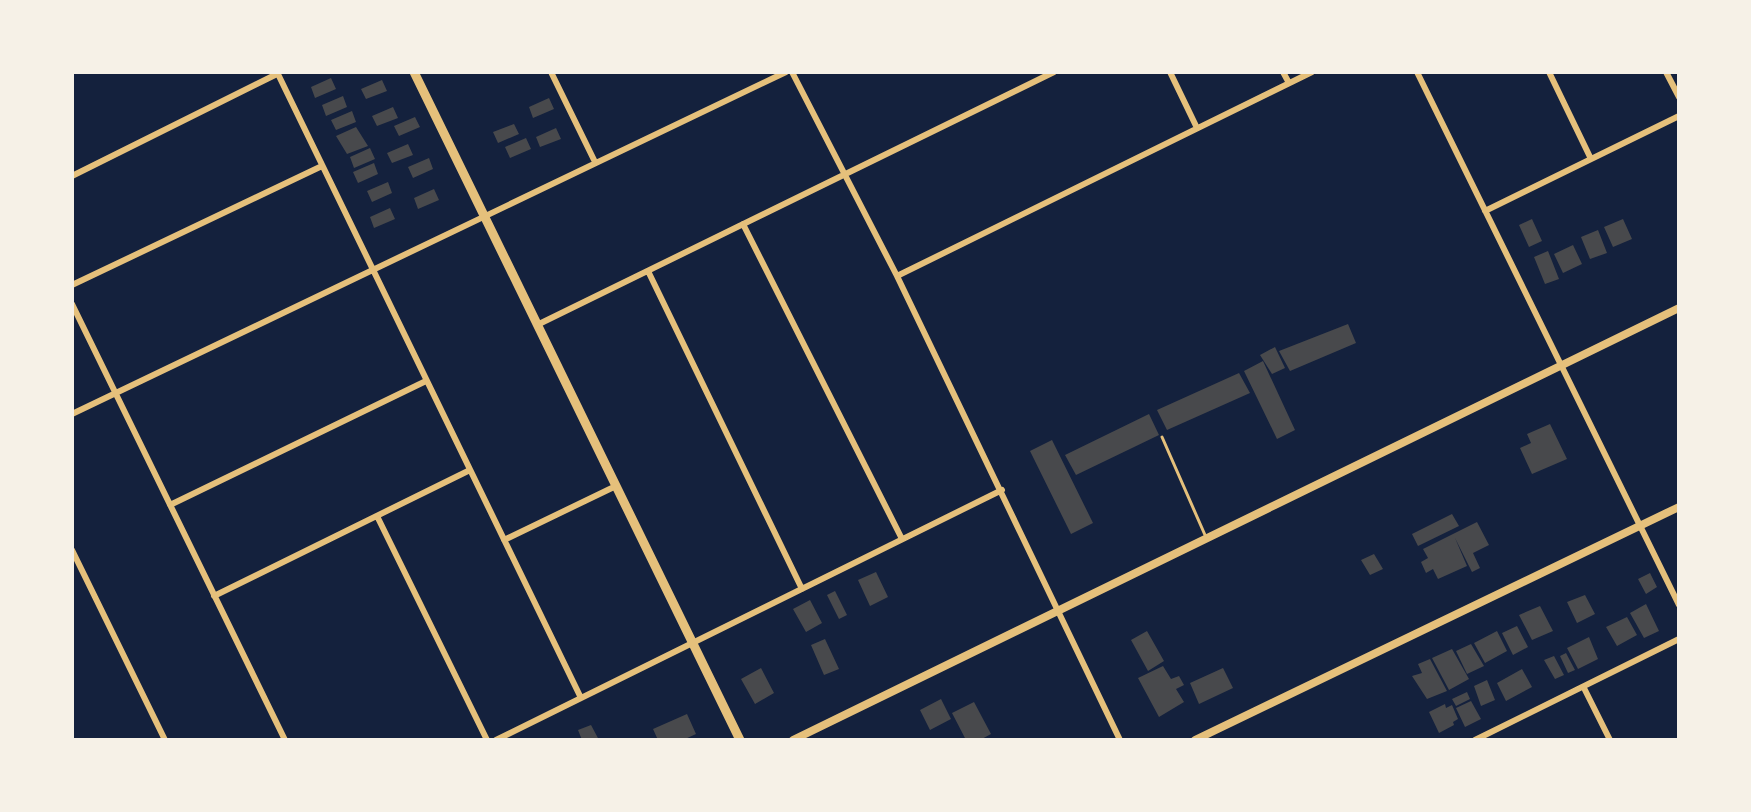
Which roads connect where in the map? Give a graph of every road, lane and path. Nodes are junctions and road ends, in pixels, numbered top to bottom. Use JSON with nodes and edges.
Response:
{"nodes":[{"id":1,"x":414,"y":72,"type":"edge"},
{"id":2,"x":551,"y":72,"type":"edge"},
{"id":3,"x":786,"y":72,"type":"edge"},
{"id":4,"x":792,"y":72,"type":"edge"},
{"id":5,"x":1054,"y":72,"type":"edge"},
{"id":6,"x":1170,"y":72,"type":"edge"},
{"id":7,"x":1283,"y":72,"type":"edge"},
{"id":8,"x":1312,"y":72,"type":"edge"},
{"id":9,"x":1417,"y":72,"type":"edge"},
{"id":10,"x":1549,"y":72,"type":"edge"},
{"id":11,"x":1666,"y":72,"type":"edge"},
{"id":12,"x":277,"y":73,"type":"edge"},
{"id":13,"x":1289,"y":83,"type":"junction"},
{"id":14,"x":1679,"y":97,"type":"edge"},
{"id":15,"x":1679,"y":116,"type":"edge"},
{"id":16,"x":1197,"y":128,"type":"junction"},
{"id":17,"x":1591,"y":159,"type":"junction"},
{"id":18,"x":595,"y":162,"type":"junction"},
{"id":19,"x":322,"y":166,"type":"junction"},
{"id":20,"x":844,"y":175,"type":"junction"},
{"id":21,"x":72,"y":176,"type":"edge"},
{"id":22,"x":1485,"y":211,"type":"junction"},
{"id":23,"x":484,"y":216,"type":"junction"},
{"id":24,"x":743,"y":224,"type":"junction"},
{"id":25,"x":374,"y":270,"type":"junction"},
{"id":26,"x":648,"y":271,"type":"junction"},
{"id":27,"x":897,"y":276,"type":"junction"},
{"id":28,"x":72,"y":285,"type":"edge"},
{"id":29,"x":72,"y":304,"type":"edge"},
{"id":30,"x":1679,"y":308,"type":"edge"},
{"id":31,"x":537,"y":325,"type":"junction"},
{"id":32,"x":1560,"y":366,"type":"junction"},
{"id":33,"x":426,"y":381,"type":"junction"},
{"id":34,"x":116,"y":393,"type":"junction"},
{"id":35,"x":72,"y":414,"type":"edge"},
{"id":36,"x":1162,"y":437,"type":"dead end"},
{"id":37,"x":470,"y":470,"type":"junction"},
{"id":38,"x":616,"y":486,"type":"junction"},
{"id":39,"x":1002,"y":490,"type":"junction"},
{"id":40,"x":170,"y":505,"type":"junction"},
{"id":41,"x":1679,"y":507,"type":"edge"},
{"id":42,"x":377,"y":516,"type":"junction"},
{"id":43,"x":1640,"y":527,"type":"junction"},
{"id":44,"x":902,"y":539,"type":"junction"},
{"id":45,"x":1207,"y":539,"type":"junction"},
{"id":46,"x":504,"y":540,"type":"junction"},
{"id":47,"x":72,"y":550,"type":"edge"},
{"id":48,"x":802,"y":589,"type":"junction"},
{"id":49,"x":214,"y":596,"type":"junction"},
{"id":50,"x":1679,"y":605,"type":"edge"},
{"id":51,"x":1061,"y":610,"type":"junction"},
{"id":52,"x":1679,"y":639,"type":"edge"},
{"id":53,"x":693,"y":644,"type":"junction"},
{"id":54,"x":1584,"y":688,"type":"junction"},
{"id":55,"x":581,"y":698,"type":"junction"},
{"id":56,"x":165,"y":740,"type":"edge"},
{"id":57,"x":285,"y":740,"type":"edge"},
{"id":58,"x":487,"y":740,"type":"edge"},
{"id":59,"x":496,"y":740,"type":"edge"},
{"id":60,"x":740,"y":740,"type":"edge"},
{"id":61,"x":793,"y":740,"type":"edge"},
{"id":62,"x":1120,"y":740,"type":"edge"},
{"id":63,"x":1195,"y":740,"type":"edge"},
{"id":64,"x":1475,"y":740,"type":"edge"},
{"id":65,"x":1610,"y":740,"type":"edge"}],
"edges":[{"from":1,"to":23,"type":"main road"},
{"from":2,"to":18,"type":"street"},
{"from":3,"to":18,"type":"street"},
{"from":4,"to":20,"type":"street"},
{"from":5,"to":20,"type":"street"},
{"from":6,"to":16,"type":"street"},
{"from":7,"to":13,"type":"street"},
{"from":8,"to":13,"type":"street"},
{"from":9,"to":22,"type":"street"},
{"from":10,"to":17,"type":"street"},
{"from":11,"to":14,"type":"street"},
{"from":12,"to":19,"type":"street"},
{"from":12,"to":21,"type":"street"},
{"from":13,"to":16,"type":"street"},
{"from":15,"to":17,"type":"street"},
{"from":16,"to":27,"type":"street"},
{"from":17,"to":22,"type":"street"},
{"from":18,"to":23,"type":"street"},
{"from":19,"to":25,"type":"street"},
{"from":19,"to":28,"type":"street"},
{"from":20,"to":24,"type":"street"},
{"from":20,"to":27,"type":"street"},
{"from":22,"to":32,"type":"street"},
{"from":23,"to":25,"type":"street"},
{"from":23,"to":31,"type":"main road"},
{"from":24,"to":26,"type":"street"},
{"from":24,"to":44,"type":"street"},
{"from":25,"to":33,"type":"street"},
{"from":25,"to":34,"type":"street"},
{"from":26,"to":31,"type":"street"},
{"from":26,"to":48,"type":"street"},
{"from":27,"to":39,"type":"street"},
{"from":29,"to":34,"type":"street"},
{"from":30,"to":32,"type":"street"},
{"from":31,"to":38,"type":"main road"},
{"from":32,"to":43,"type":"street"},
{"from":32,"to":45,"type":"street"},
{"from":33,"to":37,"type":"street"},
{"from":33,"to":40,"type":"street"},
{"from":34,"to":35,"type":"street"},
{"from":34,"to":40,"type":"street"},
{"from":36,"to":45,"type":"lane"},
{"from":37,"to":42,"type":"street"},
{"from":37,"to":46,"type":"street"},
{"from":38,"to":46,"type":"street"},
{"from":38,"to":53,"type":"main road"},
{"from":39,"to":44,"type":"street"},
{"from":39,"to":51,"type":"street"},
{"from":40,"to":49,"type":"street"},
{"from":41,"to":43,"type":"street"},
{"from":42,"to":49,"type":"street"},
{"from":42,"to":58,"type":"street"},
{"from":43,"to":50,"type":"street"},
{"from":43,"to":63,"type":"street"},
{"from":44,"to":48,"type":"street"},
{"from":45,"to":51,"type":"street"},
{"from":46,"to":55,"type":"street"},
{"from":47,"to":56,"type":"street"},
{"from":48,"to":53,"type":"street"},
{"from":49,"to":57,"type":"street"},
{"from":51,"to":61,"type":"street"},
{"from":51,"to":62,"type":"street"},
{"from":52,"to":54,"type":"street"},
{"from":53,"to":55,"type":"street"},
{"from":53,"to":60,"type":"main road"},
{"from":54,"to":64,"type":"street"},
{"from":54,"to":65,"type":"street"},
{"from":55,"to":59,"type":"street"}]}
